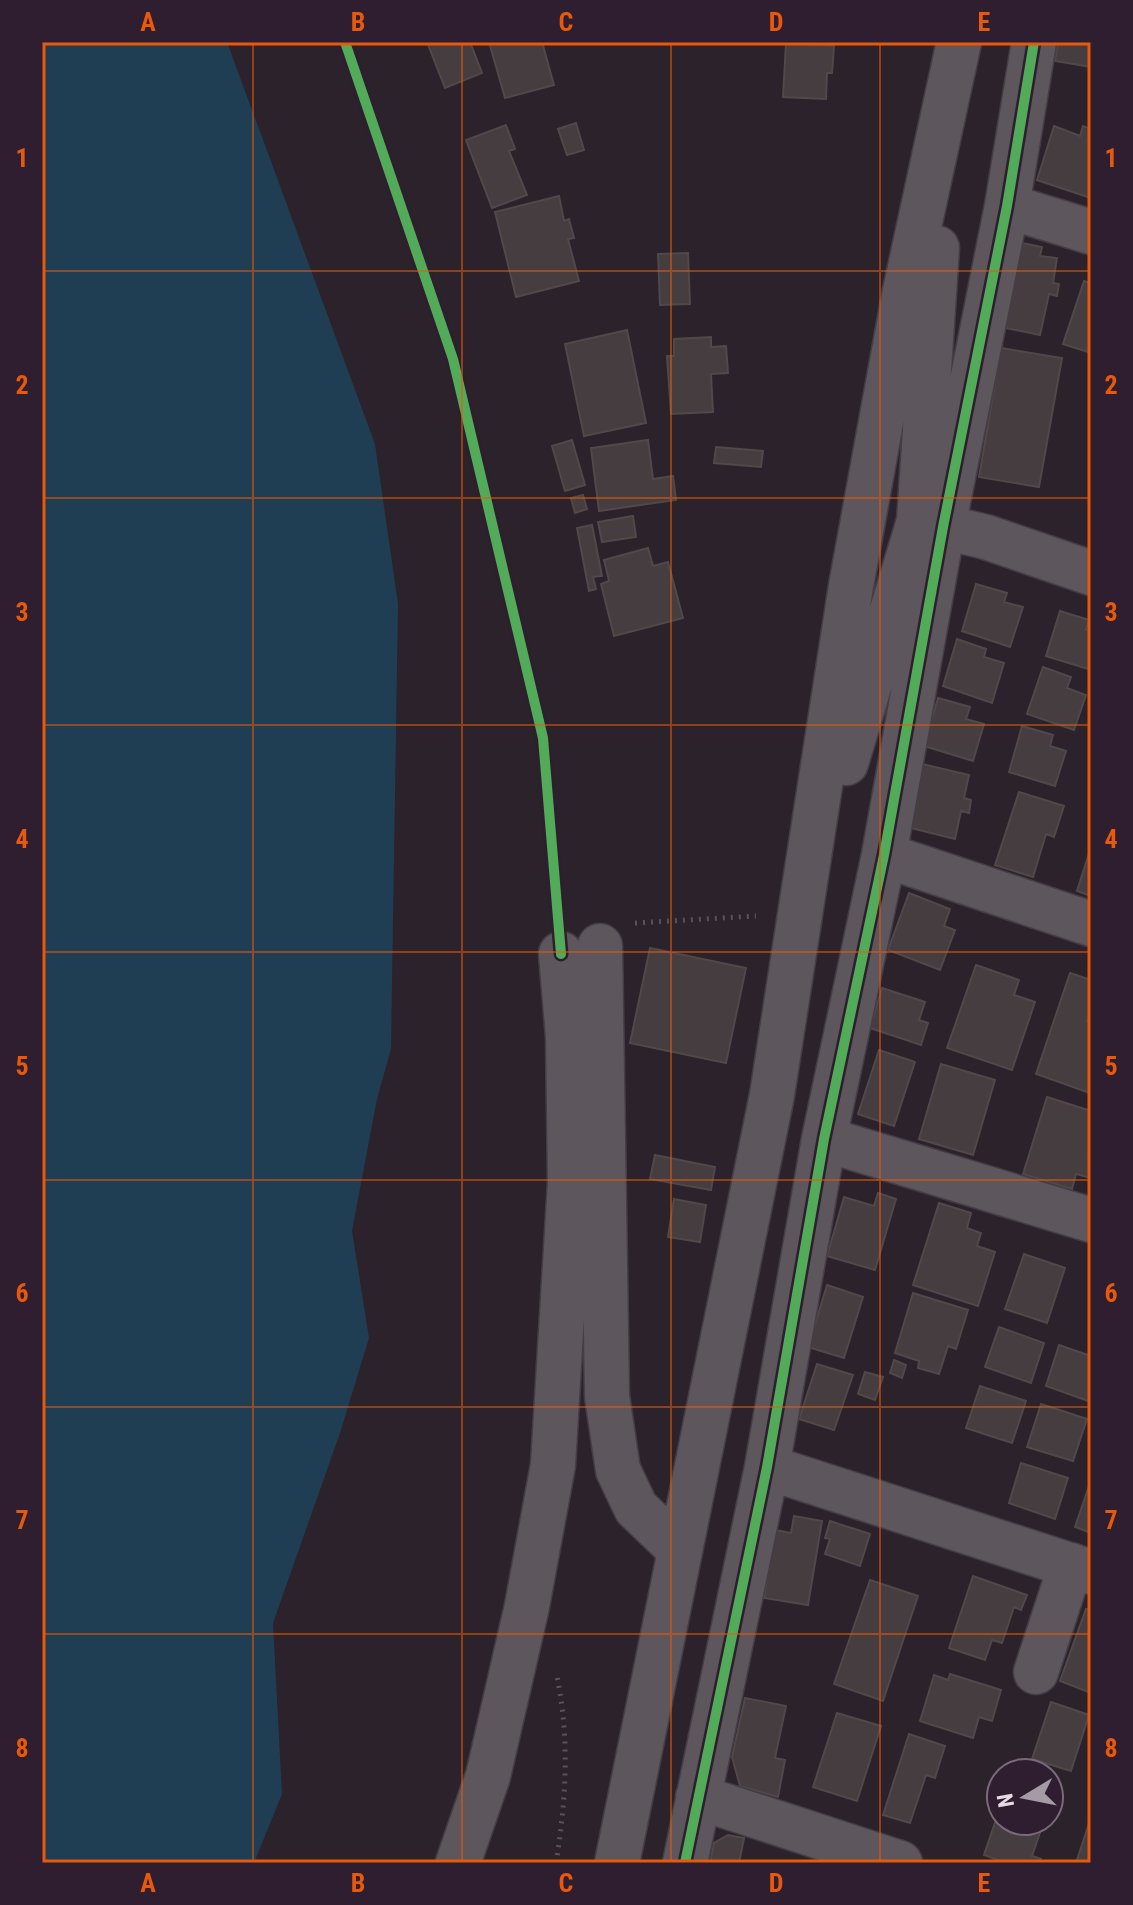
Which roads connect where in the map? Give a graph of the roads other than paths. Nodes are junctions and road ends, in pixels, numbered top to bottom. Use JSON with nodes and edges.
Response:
{"nodes":[{"id":1,"x":959,"y":42,"type":"edge"},
{"id":2,"x":1034,"y":42,"type":"edge"},
{"id":3,"x":1007,"y":206,"type":"junction"},
{"id":4,"x":919,"y":231,"type":"junction"},
{"id":5,"x":1091,"y":232,"type":"edge"},
{"id":6,"x":931,"y":524,"type":"junction"},
{"id":7,"x":1091,"y":573,"type":"edge"},
{"id":8,"x":818,"y":796,"type":"junction"},
{"id":9,"x":884,"y":855,"type":"junction"},
{"id":10,"x":1091,"y":924,"type":"edge"},
{"id":11,"x":824,"y":1139,"type":"junction"},
{"id":12,"x":1091,"y":1220,"type":"edge"},
{"id":13,"x":767,"y":1467,"type":"junction"},
{"id":14,"x":679,"y":1549,"type":"junction"},
{"id":15,"x":1081,"y":1568,"type":"edge"},
{"id":16,"x":1036,"y":1672,"type":"dead end"},
{"id":17,"x":698,"y":1797,"type":"junction"},
{"id":18,"x":458,"y":1863,"type":"edge"},
{"id":19,"x":617,"y":1863,"type":"edge"},
{"id":20,"x":685,"y":1863,"type":"edge"},
{"id":21,"x":900,"y":1863,"type":"edge"}],
"edges":[{"from":1,"to":4,"type":"street"},
{"from":2,"to":3,"type":"street"},
{"from":3,"to":5,"type":"street"},
{"from":3,"to":6,"type":"street"},
{"from":4,"to":6,"type":"street"},
{"from":4,"to":8,"type":"street"},
{"from":6,"to":7,"type":"street"},
{"from":6,"to":8,"type":"street"},
{"from":6,"to":9,"type":"street"},
{"from":8,"to":14,"type":"street"},
{"from":9,"to":10,"type":"street"},
{"from":9,"to":11,"type":"street"},
{"from":11,"to":12,"type":"street"},
{"from":11,"to":13,"type":"street"},
{"from":13,"to":15,"type":"street"},
{"from":13,"to":17,"type":"street"},
{"from":14,"to":18,"type":"street"},
{"from":14,"to":19,"type":"street"},
{"from":15,"to":16,"type":"street"},
{"from":17,"to":20,"type":"street"},
{"from":17,"to":21,"type":"street"}]}
